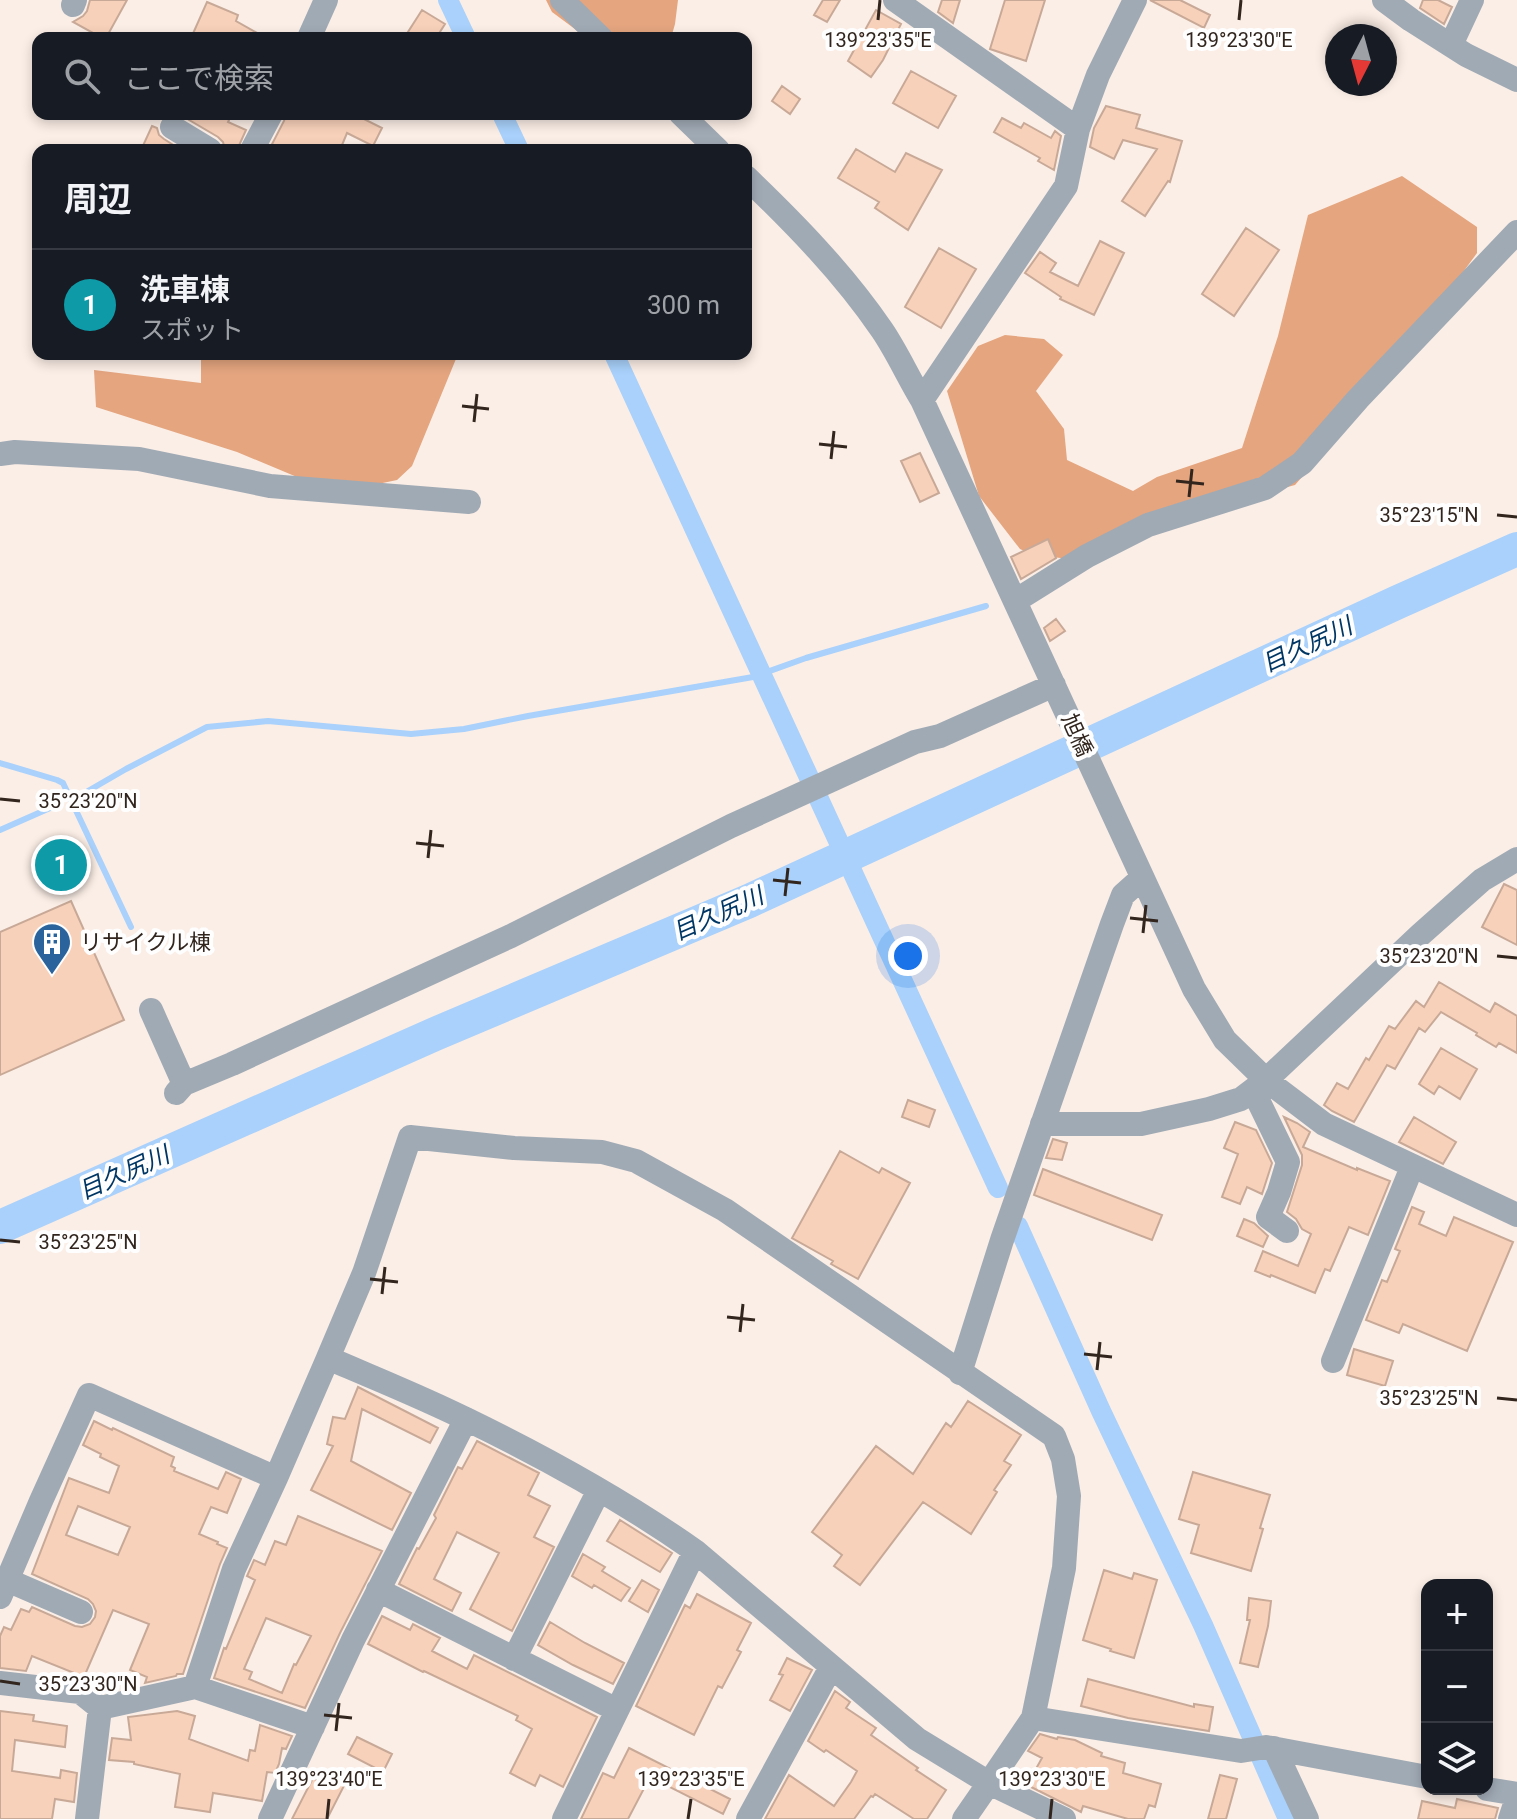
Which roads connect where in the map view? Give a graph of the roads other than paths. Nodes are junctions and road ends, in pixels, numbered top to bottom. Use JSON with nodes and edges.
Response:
{"nodes":[{"id":1,"x":326,"y":0,"type":"edge"},
{"id":2,"x":562,"y":0,"type":"edge"},
{"id":3,"x":895,"y":0,"type":"edge"},
{"id":4,"x":1135,"y":0,"type":"edge"},
{"id":5,"x":1384,"y":0,"type":"edge"},
{"id":6,"x":1472,"y":0,"type":"edge"},
{"id":7,"x":312,"y":32,"type":"edge"},
{"id":8,"x":595,"y":32,"type":"edge"},
{"id":9,"x":1451,"y":45,"type":"junction"},
{"id":10,"x":1517,"y":80,"type":"edge"},
{"id":11,"x":268,"y":120,"type":"edge"},
{"id":12,"x":687,"y":120,"type":"edge"},
{"id":13,"x":172,"y":127,"type":"dead end"},
{"id":14,"x":1078,"y":129,"type":"junction"},
{"id":15,"x":200,"y":144,"type":"edge"},
{"id":16,"x":255,"y":144,"type":"edge"},
{"id":17,"x":712,"y":144,"type":"edge"},
{"id":18,"x":752,"y":183,"type":"edge"},
{"id":19,"x":1517,"y":232,"type":"edge"},
{"id":20,"x":922,"y":400,"type":"junction"},
{"id":21,"x":0,"y":454,"type":"edge"},
{"id":22,"x":469,"y":502,"type":"dead end"},
{"id":23,"x":1015,"y":601,"type":"junction"},
{"id":24,"x":1056,"y":688,"type":"junction"},
{"id":25,"x":1517,"y":859,"type":"edge"},
{"id":26,"x":1142,"y":878,"type":"junction"},
{"id":27,"x":151,"y":1010,"type":"dead end"},
{"id":28,"x":1260,"y":1085,"type":"junction"},
{"id":29,"x":1042,"y":1124,"type":"junction"},
{"id":30,"x":1412,"y":1167,"type":"junction"},
{"id":31,"x":1517,"y":1215,"type":"edge"},
{"id":32,"x":1287,"y":1231,"type":"dead end"},
{"id":33,"x":328,"y":1358,"type":"junction"},
{"id":34,"x":1333,"y":1361,"type":"dead end"},
{"id":35,"x":960,"y":1373,"type":"junction"},
{"id":36,"x":466,"y":1419,"type":"junction"},
{"id":37,"x":276,"y":1478,"type":"junction"},
{"id":38,"x":599,"y":1490,"type":"junction"},
{"id":39,"x":695,"y":1551,"type":"junction"},
{"id":40,"x":4,"y":1589,"type":"edge"},
{"id":41,"x":378,"y":1590,"type":"junction"},
{"id":42,"x":81,"y":1612,"type":"dead end"},
{"id":43,"x":514,"y":1659,"type":"junction"},
{"id":44,"x":831,"y":1667,"type":"junction"},
{"id":45,"x":0,"y":1683,"type":"edge"},
{"id":46,"x":195,"y":1687,"type":"junction"},
{"id":47,"x":100,"y":1708,"type":"junction"},
{"id":48,"x":617,"y":1710,"type":"junction"},
{"id":49,"x":1033,"y":1718,"type":"junction"},
{"id":50,"x":313,"y":1727,"type":"junction"},
{"id":51,"x":1270,"y":1748,"type":"junction"},
{"id":52,"x":1421,"y":1776,"type":"edge"},
{"id":53,"x":989,"y":1783,"type":"junction"},
{"id":54,"x":1493,"y":1790,"type":"edge"},
{"id":55,"x":1517,"y":1796,"type":"edge"},
{"id":56,"x":87,"y":1819,"type":"edge"},
{"id":57,"x":270,"y":1819,"type":"edge"},
{"id":58,"x":564,"y":1819,"type":"edge"},
{"id":59,"x":748,"y":1819,"type":"edge"},
{"id":60,"x":964,"y":1819,"type":"edge"},
{"id":61,"x":1064,"y":1819,"type":"edge"},
{"id":62,"x":1307,"y":1819,"type":"edge"},
{"id":63,"x":1510,"y":1819,"type":"edge"}],
"edges":[{"from":1,"to":7,"type":"street"},
{"from":2,"to":8,"type":"street"},
{"from":3,"to":14,"type":"street"},
{"from":4,"to":14,"type":"street"},
{"from":5,"to":9,"type":"street"},
{"from":6,"to":9,"type":"street"},
{"from":9,"to":10,"type":"street"},
{"from":11,"to":16,"type":"street"},
{"from":12,"to":17,"type":"street"},
{"from":13,"to":15,"type":"street"},
{"from":14,"to":20,"type":"street"},
{"from":18,"to":20,"type":"street","name":"旭橋"},
{"from":19,"to":23,"type":"street"},
{"from":20,"to":23,"type":"street","name":"旭橋"},
{"from":21,"to":22,"type":"street"},
{"from":23,"to":24,"type":"street","name":"旭橋"},
{"from":24,"to":26,"type":"street","name":"旭橋"},
{"from":24,"to":27,"type":"street"},
{"from":25,"to":28,"type":"street"},
{"from":26,"to":28,"type":"street","name":"旭橋"},
{"from":26,"to":29,"type":"street"},
{"from":28,"to":29,"type":"street"},
{"from":28,"to":30,"type":"street"},
{"from":28,"to":32,"type":"street"},
{"from":29,"to":35,"type":"street"},
{"from":30,"to":31,"type":"street"},
{"from":30,"to":34,"type":"street"},
{"from":33,"to":35,"type":"street"},
{"from":33,"to":36,"type":"street"},
{"from":33,"to":37,"type":"street"},
{"from":35,"to":49,"type":"street"},
{"from":36,"to":38,"type":"street"},
{"from":36,"to":41,"type":"street"},
{"from":37,"to":40,"type":"street"},
{"from":37,"to":46,"type":"street"},
{"from":38,"to":39,"type":"street"},
{"from":38,"to":43,"type":"street"},
{"from":39,"to":44,"type":"street"},
{"from":39,"to":48,"type":"street"},
{"from":40,"to":42,"type":"street"},
{"from":41,"to":43,"type":"street"},
{"from":41,"to":50,"type":"street"},
{"from":43,"to":48,"type":"street"},
{"from":44,"to":53,"type":"street"},
{"from":44,"to":59,"type":"street"},
{"from":45,"to":47,"type":"street"},
{"from":46,"to":47,"type":"street"},
{"from":46,"to":50,"type":"street"},
{"from":47,"to":56,"type":"street"},
{"from":48,"to":58,"type":"street"},
{"from":49,"to":51,"type":"street"},
{"from":49,"to":53,"type":"street"},
{"from":50,"to":57,"type":"street"},
{"from":51,"to":52,"type":"street"},
{"from":51,"to":62,"type":"street"},
{"from":53,"to":60,"type":"street"},
{"from":53,"to":61,"type":"street"},
{"from":54,"to":55,"type":"street"},
{"from":55,"to":63,"type":"street"}]}
